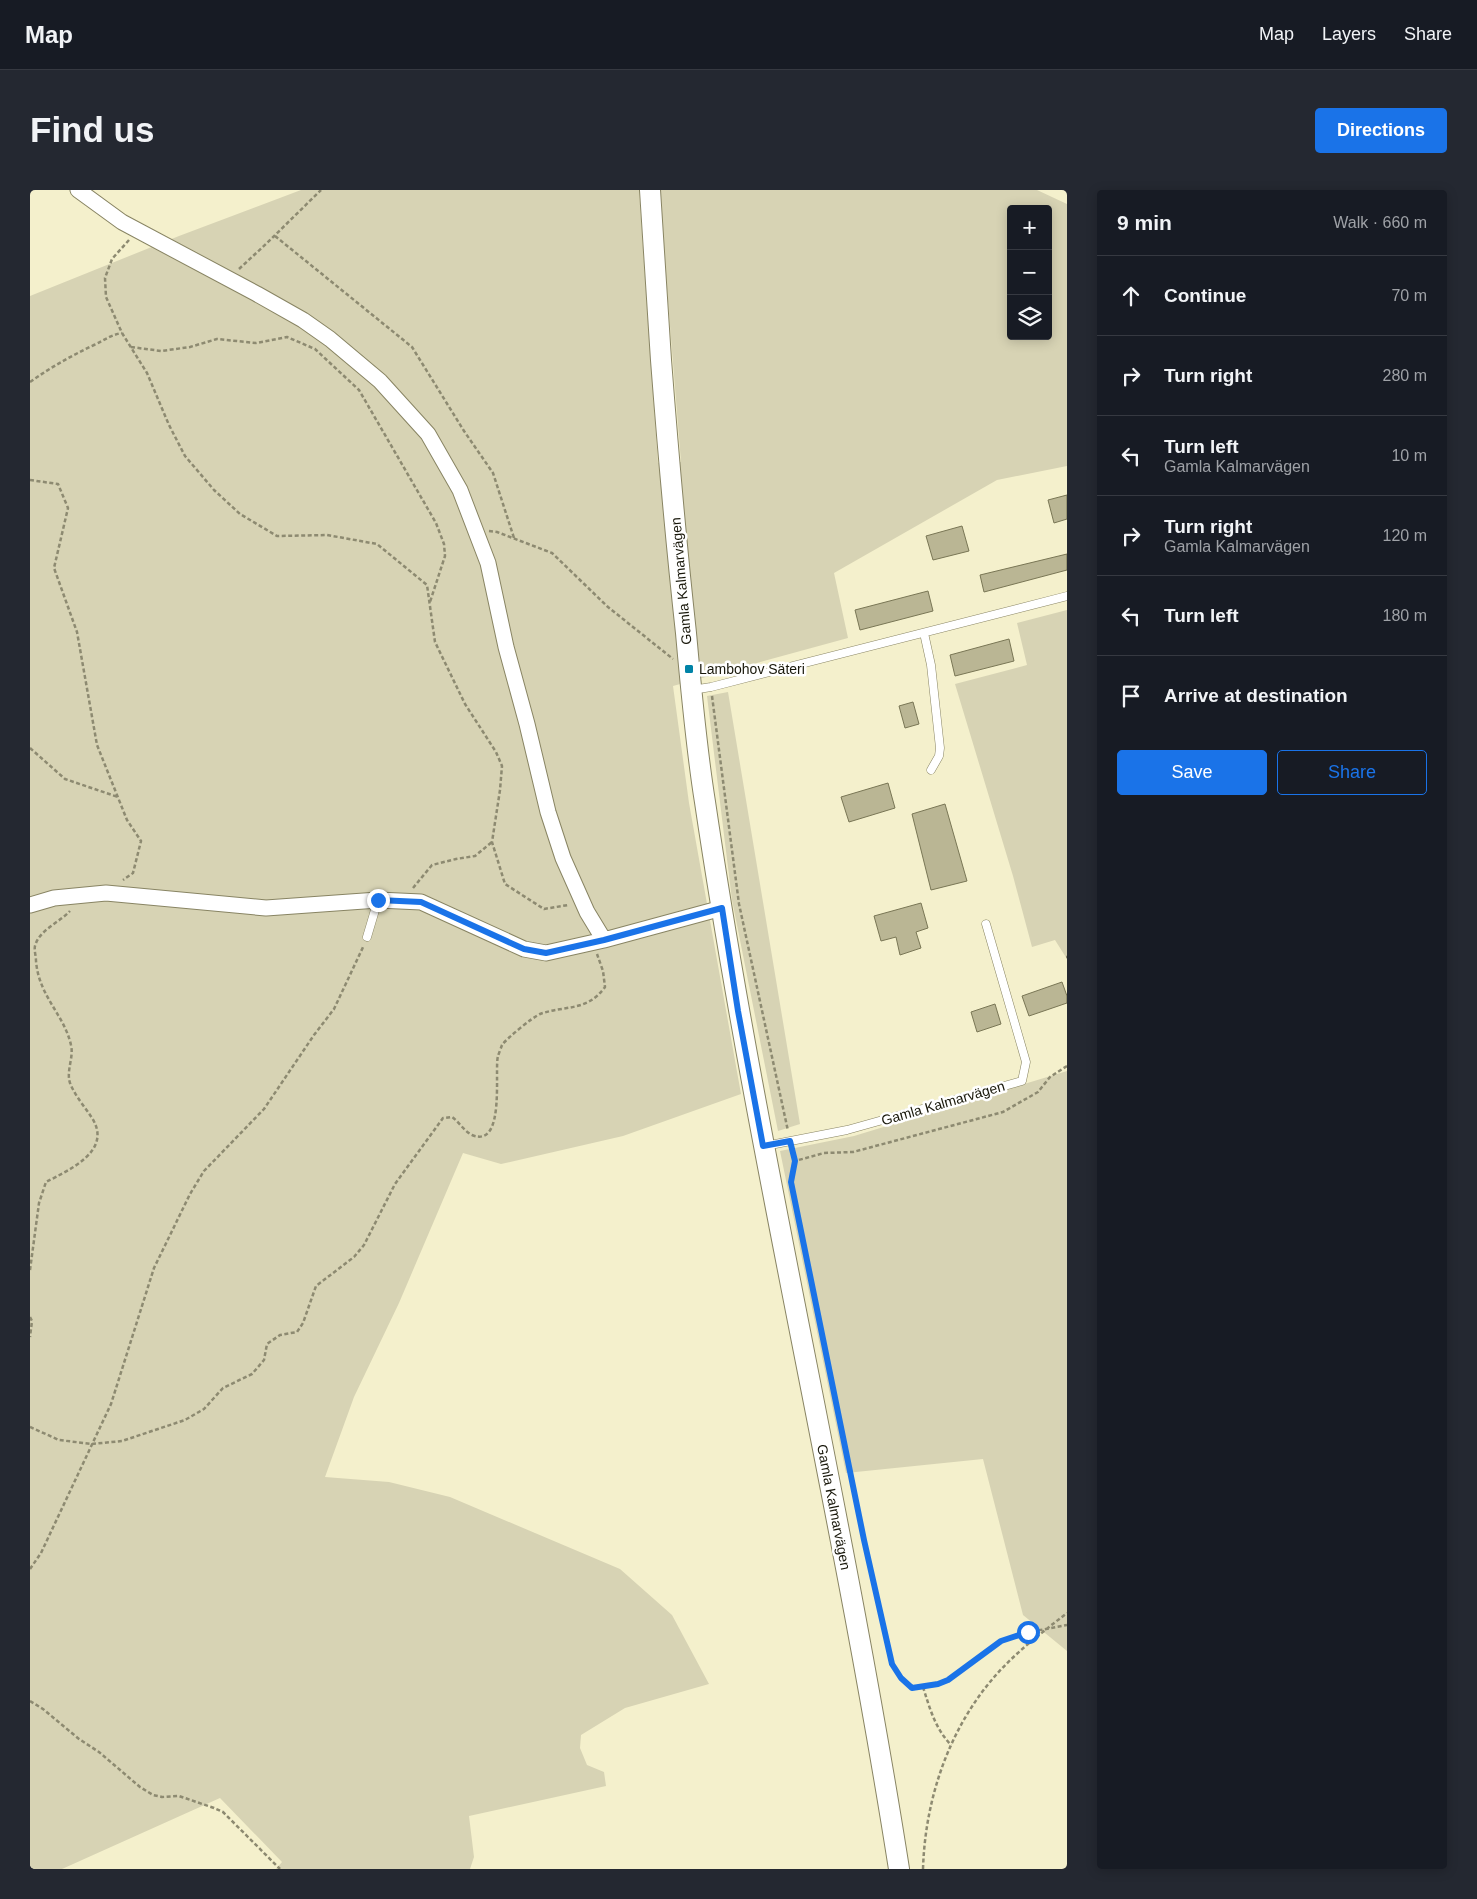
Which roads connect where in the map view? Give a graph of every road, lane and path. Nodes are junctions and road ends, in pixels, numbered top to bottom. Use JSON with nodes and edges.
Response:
{"nodes":[{"id":1,"x":78,"y":190,"type":"edge"},
{"id":2,"x":320,"y":190,"type":"edge"},
{"id":3,"x":650,"y":190,"type":"edge"},
{"id":4,"x":136,"y":231,"type":"junction"},
{"id":5,"x":275,"y":236,"type":"junction"},
{"id":6,"x":228,"y":278,"type":"junction"},
{"id":7,"x":122,"y":333,"type":"junction"},
{"id":8,"x":131,"y":347,"type":"junction"},
{"id":9,"x":30,"y":382,"type":"edge"},
{"id":10,"x":30,"y":480,"type":"edge"},
{"id":11,"x":475,"y":529,"type":"junction"},
{"id":12,"x":514,"y":538,"type":"junction"},
{"id":13,"x":1067,"y":596,"type":"edge"},
{"id":14,"x":430,"y":605,"type":"junction"},
{"id":15,"x":924,"y":633,"type":"junction"},
{"id":16,"x":688,"y":662,"type":"junction"},
{"id":17,"x":701,"y":689,"type":"junction"},
{"id":18,"x":30,"y":748,"type":"edge"},
{"id":19,"x":931,"y":770,"type":"dead end"},
{"id":20,"x":118,"y":797,"type":"junction"},
{"id":21,"x":492,"y":842,"type":"junction"},
{"id":22,"x":106,"y":893,"type":"junction"},
{"id":23,"x":73,"y":896,"type":"junction"},
{"id":24,"x":378,"y":900,"type":"junction"},
{"id":25,"x":402,"y":901,"type":"junction"},
{"id":26,"x":30,"y":905,"type":"edge"},
{"id":27,"x":570,"y":905,"type":"dead end"},
{"id":28,"x":722,"y":908,"type":"junction"},
{"id":29,"x":986,"y":924,"type":"dead end"},
{"id":30,"x":367,"y":937,"type":"joint"},
{"id":31,"x":599,"y":941,"type":"junction"},
{"id":32,"x":1067,"y":1066,"type":"edge"},
{"id":33,"x":790,"y":1141,"type":"junction"},
{"id":34,"x":763,"y":1146,"type":"junction"},
{"id":35,"x":795,"y":1161,"type":"junction"},
{"id":36,"x":30,"y":1270,"type":"edge"},
{"id":37,"x":30,"y":1316,"type":"edge"},
{"id":38,"x":30,"y":1337,"type":"edge"},
{"id":39,"x":30,"y":1427,"type":"edge"},
{"id":40,"x":92,"y":1444,"type":"junction"},
{"id":41,"x":30,"y":1569,"type":"edge"},
{"id":42,"x":1067,"y":1613,"type":"edge"},
{"id":43,"x":1067,"y":1625,"type":"edge"},
{"id":44,"x":1046,"y":1629,"type":"junction"},
{"id":45,"x":923,"y":1687,"type":"junction"},
{"id":46,"x":30,"y":1701,"type":"edge"},
{"id":47,"x":952,"y":1746,"type":"junction"},
{"id":48,"x":280,"y":1869,"type":"edge"},
{"id":49,"x":899,"y":1869,"type":"edge"},
{"id":50,"x":923,"y":1869,"type":"edge"}],
"edges":[{"from":1,"to":4,"type":"street"},
{"from":2,"to":5,"type":"path"},
{"from":3,"to":16,"type":"street","name":"Gamla Kalmarvägen"},
{"from":4,"to":6,"type":"street"},
{"from":4,"to":7,"type":"path"},
{"from":5,"to":6,"type":"path"},
{"from":5,"to":12,"type":"path"},
{"from":6,"to":11,"type":"street"},
{"from":7,"to":8,"type":"path"},
{"from":7,"to":9,"type":"path"},
{"from":8,"to":14,"type":"path"},
{"from":8,"to":14,"type":"path"},
{"from":10,"to":20,"type":"path"},
{"from":11,"to":12,"type":"path"},
{"from":11,"to":31,"type":"street"},
{"from":12,"to":16,"type":"path"},
{"from":13,"to":15,"type":"lane"},
{"from":14,"to":21,"type":"path"},
{"from":15,"to":17,"type":"lane"},
{"from":15,"to":19,"type":"lane"},
{"from":16,"to":17,"type":"street","name":"Gamla Kalmarvägen"},
{"from":17,"to":28,"type":"street","name":"Gamla Kalmarvägen"},
{"from":17,"to":33,"type":"path"},
{"from":18,"to":20,"type":"path"},
{"from":20,"to":22,"type":"path"},
{"from":21,"to":25,"type":"path"},
{"from":21,"to":27,"type":"path"},
{"from":22,"to":23,"type":"street"},
{"from":22,"to":24,"type":"street"},
{"from":23,"to":26,"type":"street"},
{"from":23,"to":36,"type":"path"},
{"from":24,"to":25,"type":"street"},
{"from":24,"to":30,"type":"lane"},
{"from":25,"to":31,"type":"street"},
{"from":28,"to":31,"type":"street"},
{"from":28,"to":34,"type":"street","name":"Gamla Kalmarvägen"},
{"from":29,"to":33,"type":"lane","name":"Gamla Kalmarvägen"},
{"from":30,"to":40,"type":"path"},
{"from":31,"to":40,"type":"path"},
{"from":32,"to":35,"type":"path"},
{"from":33,"to":34,"type":"lane","name":"Gamla Kalmarvägen"},
{"from":33,"to":35,"type":"path"},
{"from":34,"to":49,"type":"street","name":"Gamla Kalmarvägen"},
{"from":35,"to":45,"type":"path"},
{"from":37,"to":38,"type":"path"},
{"from":39,"to":40,"type":"path"},
{"from":40,"to":41,"type":"path"},
{"from":42,"to":44,"type":"path"},
{"from":43,"to":44,"type":"path"},
{"from":44,"to":45,"type":"path"},
{"from":44,"to":47,"type":"path"},
{"from":45,"to":47,"type":"path"},
{"from":46,"to":48,"type":"path"},
{"from":47,"to":50,"type":"path"}]}
